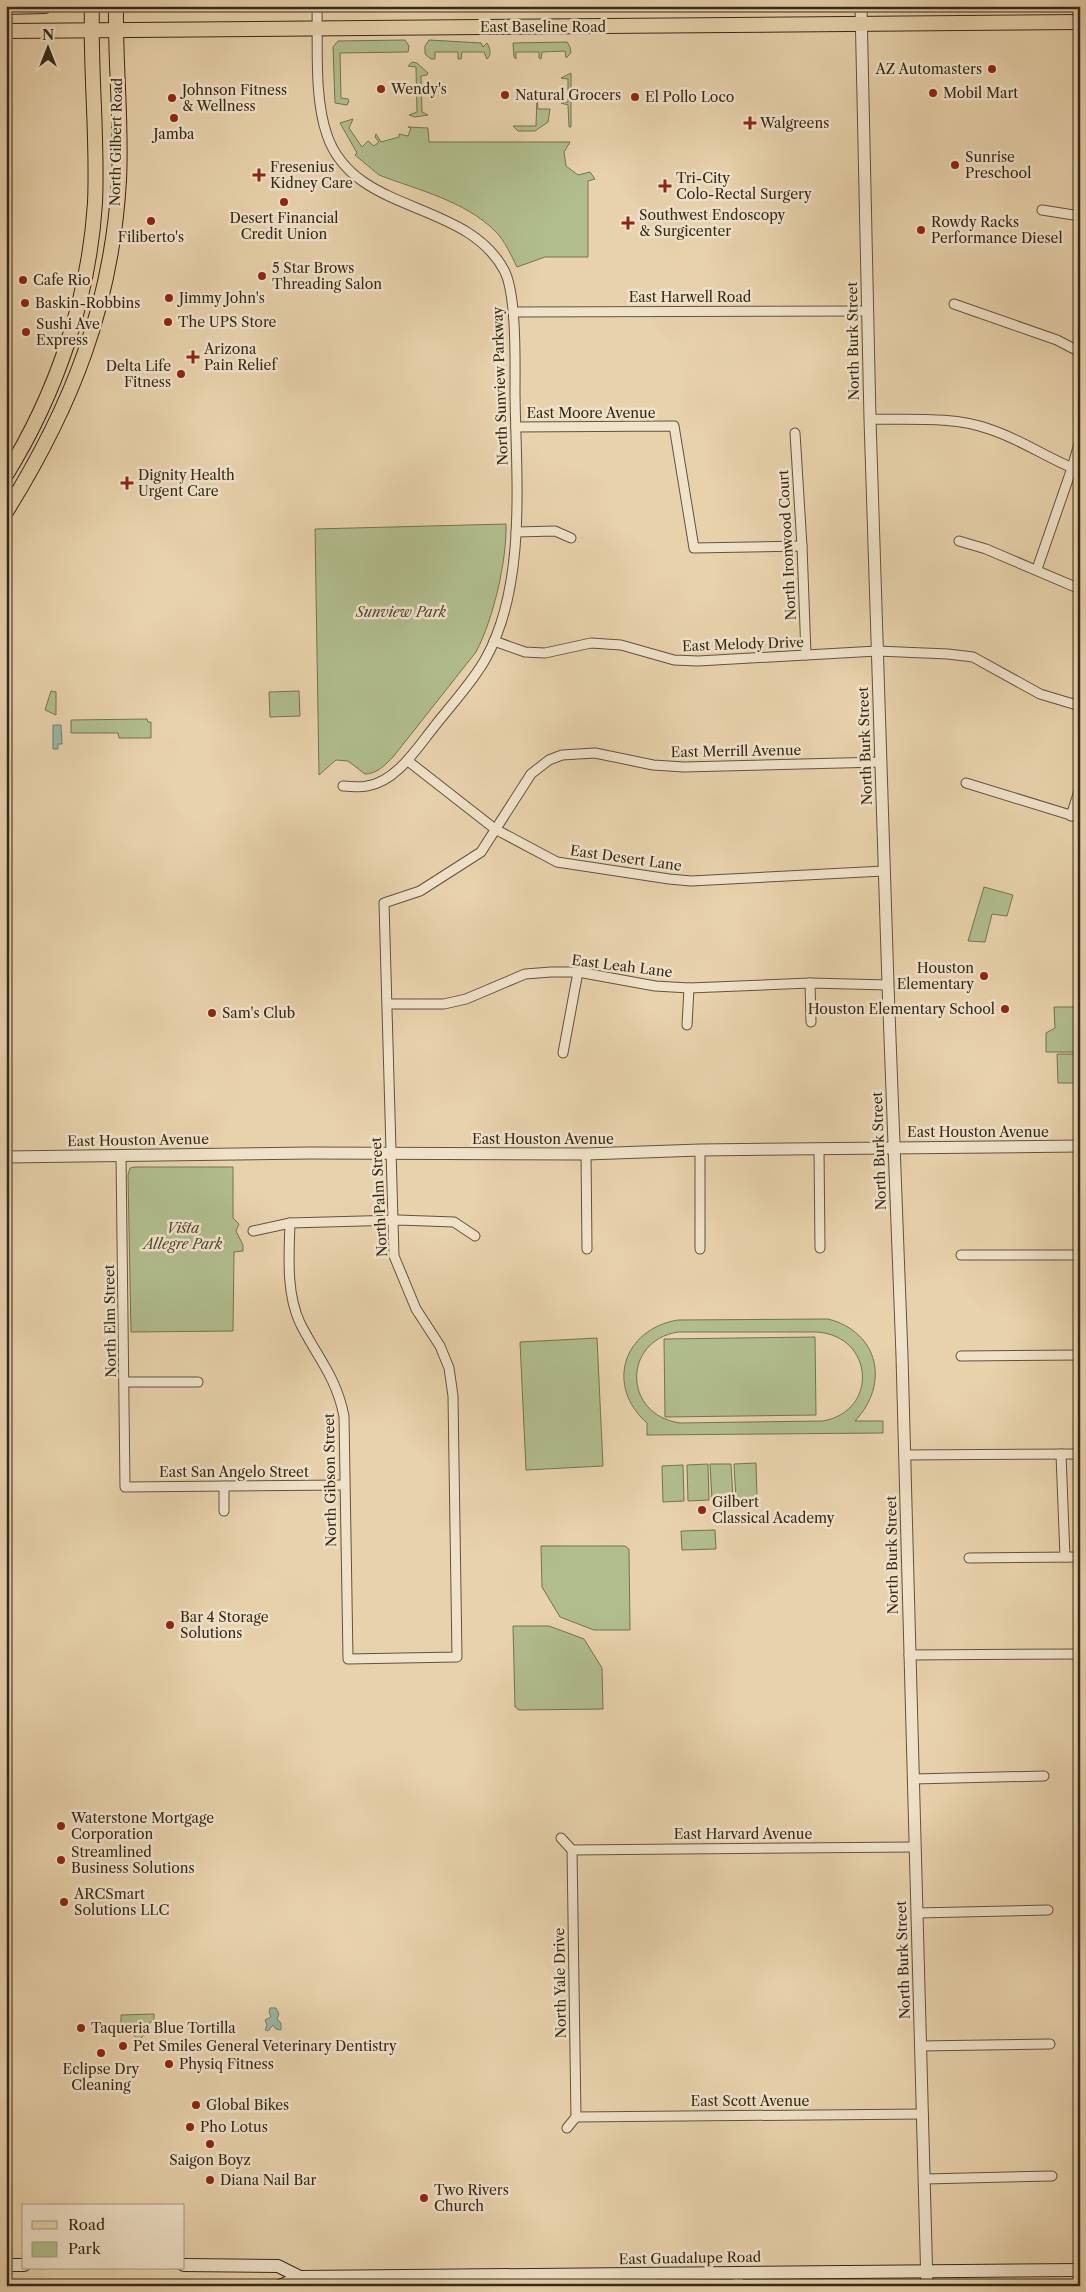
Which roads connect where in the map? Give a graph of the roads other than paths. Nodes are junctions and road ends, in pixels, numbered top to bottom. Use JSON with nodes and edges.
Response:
{"nodes":[{"id":1,"x":45,"y":6,"type":"edge"},
{"id":2,"x":317,"y":6,"type":"edge"},
{"id":3,"x":6,"y":7,"type":"edge"},
{"id":4,"x":861,"y":15,"type":"edge"},
{"id":5,"x":116,"y":18,"type":"edge"},
{"id":6,"x":92,"y":19,"type":"edge"},
{"id":7,"x":1080,"y":22,"type":"edge"},
{"id":8,"x":318,"y":30,"type":"junction"},
{"id":9,"x":6,"y":31,"type":"edge"},
{"id":10,"x":1042,"y":210,"type":"dead end"},
{"id":11,"x":1080,"y":216,"type":"edge"},
{"id":12,"x":87,"y":266,"type":"junction"},
{"id":13,"x":107,"y":272,"type":"junction"},
{"id":14,"x":954,"y":304,"type":"dead end"},
{"id":15,"x":868,"y":310,"type":"junction"},
{"id":16,"x":513,"y":312,"type":"junction"},
{"id":17,"x":1080,"y":352,"type":"edge"},
{"id":18,"x":870,"y":419,"type":"junction"},
{"id":19,"x":516,"y":427,"type":"junction"},
{"id":20,"x":795,"y":433,"type":"dead end"},
{"id":21,"x":1080,"y":440,"type":"edge"},
{"id":22,"x":1076,"y":469,"type":"edge"},
{"id":23,"x":6,"y":475,"type":"edge"},
{"id":24,"x":6,"y":512,"type":"edge"},
{"id":25,"x":516,"y":532,"type":"junction"},
{"id":26,"x":571,"y":538,"type":"dead end"},
{"id":27,"x":959,"y":541,"type":"dead end"},
{"id":28,"x":802,"y":546,"type":"junction"},
{"id":29,"x":1037,"y":569,"type":"junction"},
{"id":30,"x":1080,"y":588,"type":"edge"},
{"id":31,"x":494,"y":642,"type":"junction"},
{"id":32,"x":878,"y":651,"type":"junction"},
{"id":33,"x":806,"y":655,"type":"junction"},
{"id":34,"x":1080,"y":706,"type":"edge"},
{"id":35,"x":408,"y":761,"type":"junction"},
{"id":36,"x":881,"y":762,"type":"junction"},
{"id":37,"x":966,"y":784,"type":"dead end"},
{"id":38,"x":343,"y":786,"type":"dead end"},
{"id":39,"x":1080,"y":788,"type":"edge"},
{"id":40,"x":1076,"y":817,"type":"edge"},
{"id":41,"x":495,"y":829,"type":"junction"},
{"id":42,"x":884,"y":871,"type":"junction"},
{"id":43,"x":384,"y":903,"type":"joint"},
{"id":44,"x":578,"y":972,"type":"junction"},
{"id":45,"x":810,"y":983,"type":"junction"},
{"id":46,"x":888,"y":985,"type":"junction"},
{"id":47,"x":689,"y":988,"type":"junction"},
{"id":48,"x":388,"y":1004,"type":"junction"},
{"id":49,"x":812,"y":1022,"type":"dead end"},
{"id":50,"x":687,"y":1025,"type":"dead end"},
{"id":51,"x":563,"y":1053,"type":"dead end"},
{"id":52,"x":1080,"y":1146,"type":"edge"},
{"id":53,"x":894,"y":1148,"type":"junction"},
{"id":54,"x":819,"y":1149,"type":"junction"},
{"id":55,"x":700,"y":1150,"type":"junction"},
{"id":56,"x":390,"y":1154,"type":"junction"},
{"id":57,"x":586,"y":1154,"type":"junction"},
{"id":58,"x":121,"y":1156,"type":"junction"},
{"id":59,"x":6,"y":1157,"type":"edge"},
{"id":60,"x":392,"y":1220,"type":"junction"},
{"id":61,"x":290,"y":1224,"type":"junction"},
{"id":62,"x":253,"y":1231,"type":"dead end"},
{"id":63,"x":475,"y":1236,"type":"dead end"},
{"id":64,"x":820,"y":1248,"type":"dead end"},
{"id":65,"x":586,"y":1249,"type":"dead end"},
{"id":66,"x":700,"y":1249,"type":"dead end"},
{"id":67,"x":961,"y":1255,"type":"dead end"},
{"id":68,"x":1080,"y":1255,"type":"edge"},
{"id":69,"x":1080,"y":1355,"type":"edge"},
{"id":70,"x":961,"y":1356,"type":"dead end"},
{"id":71,"x":125,"y":1382,"type":"junction"},
{"id":72,"x":198,"y":1382,"type":"dead end"},
{"id":73,"x":1061,"y":1454,"type":"junction"},
{"id":74,"x":1080,"y":1454,"type":"edge"},
{"id":75,"x":904,"y":1455,"type":"junction"},
{"id":76,"x":344,"y":1485,"type":"junction"},
{"id":77,"x":125,"y":1486,"type":"joint"},
{"id":78,"x":224,"y":1486,"type":"junction"},
{"id":79,"x":224,"y":1511,"type":"dead end"},
{"id":80,"x":1064,"y":1557,"type":"junction"},
{"id":81,"x":1080,"y":1557,"type":"edge"},
{"id":82,"x":969,"y":1558,"type":"dead end"},
{"id":83,"x":1080,"y":1654,"type":"edge"},
{"id":84,"x":909,"y":1655,"type":"junction"},
{"id":85,"x":348,"y":1659,"type":"joint"},
{"id":86,"x":1044,"y":1776,"type":"dead end"},
{"id":87,"x":913,"y":1779,"type":"junction"},
{"id":88,"x":561,"y":1838,"type":"dead end"},
{"id":89,"x":914,"y":1847,"type":"junction"},
{"id":90,"x":572,"y":1850,"type":"junction"},
{"id":91,"x":1048,"y":1910,"type":"dead end"},
{"id":92,"x":917,"y":1913,"type":"junction"},
{"id":93,"x":1050,"y":2044,"type":"dead end"},
{"id":94,"x":920,"y":2046,"type":"junction"},
{"id":95,"x":923,"y":2114,"type":"junction"},
{"id":96,"x":576,"y":2117,"type":"junction"},
{"id":97,"x":568,"y":2128,"type":"dead end"},
{"id":98,"x":1052,"y":2176,"type":"dead end"},
{"id":99,"x":925,"y":2180,"type":"junction"},
{"id":100,"x":6,"y":2265,"type":"edge"},
{"id":101,"x":22,"y":2265,"type":"edge"},
{"id":102,"x":185,"y":2265,"type":"edge"},
{"id":103,"x":1080,"y":2270,"type":"edge"},
{"id":104,"x":927,"y":2271,"type":"junction"},
{"id":105,"x":736,"y":2273,"type":"junction"},
{"id":106,"x":300,"y":2276,"type":"junction"},
{"id":107,"x":392,"y":2281,"type":"edge"},
{"id":108,"x":280,"y":2286,"type":"edge"},
{"id":109,"x":732,"y":2286,"type":"edge"},
{"id":110,"x":740,"y":2286,"type":"edge"},
{"id":111,"x":927,"y":2286,"type":"edge"}],
"edges":[{"from":1,"to":3,"type":"main road"},
{"from":2,"to":8,"type":"street","name":"North Sunview Parkway"},
{"from":4,"to":7,"type":"main road","name":"East Baseline Road"},
{"from":4,"to":8,"type":"main road","name":"East Baseline Road"},
{"from":4,"to":15,"type":"street","name":"North Burk Street"},
{"from":5,"to":6,"type":"main road","name":"East Baseline Road"},
{"from":5,"to":8,"type":"main road","name":"East Baseline Road"},
{"from":5,"to":13,"type":"main road","name":"North Gilbert Road"},
{"from":6,"to":9,"type":"main road","name":"East Baseline Road"},
{"from":6,"to":12,"type":"main road","name":"North Gilbert Road"},
{"from":8,"to":16,"type":"street","name":"North Sunview Parkway"},
{"from":10,"to":11,"type":"street"},
{"from":12,"to":13,"type":"main road"},
{"from":12,"to":23,"type":"main road","name":"North Gilbert Road"},
{"from":13,"to":24,"type":"main road","name":"North Gilbert Road"},
{"from":14,"to":17,"type":"street"},
{"from":15,"to":16,"type":"street","name":"East Harwell Road"},
{"from":15,"to":18,"type":"street","name":"North Burk Street"},
{"from":16,"to":19,"type":"street","name":"North Sunview Parkway"},
{"from":18,"to":22,"type":"street"},
{"from":18,"to":32,"type":"street","name":"North Burk Street"},
{"from":19,"to":25,"type":"street","name":"North Sunview Parkway"},
{"from":19,"to":28,"type":"street","name":"East Moore Avenue"},
{"from":20,"to":28,"type":"street","name":"North Ironwood Court"},
{"from":21,"to":22,"type":"street"},
{"from":22,"to":29,"type":"street"},
{"from":25,"to":26,"type":"street"},
{"from":25,"to":31,"type":"street","name":"North Sunview Parkway"},
{"from":27,"to":29,"type":"street"},
{"from":28,"to":33,"type":"street","name":"North Ironwood Court"},
{"from":29,"to":30,"type":"street"},
{"from":31,"to":33,"type":"street","name":"East Melody Drive"},
{"from":31,"to":35,"type":"street","name":"North Sunview Parkway"},
{"from":32,"to":33,"type":"street","name":"East Melody Drive"},
{"from":32,"to":34,"type":"street","name":"East Melody Drive"},
{"from":32,"to":36,"type":"street","name":"North Burk Street"},
{"from":35,"to":38,"type":"street"},
{"from":35,"to":41,"type":"street","name":"East Desert Lane"},
{"from":36,"to":41,"type":"street","name":"East Merrill Avenue"},
{"from":36,"to":42,"type":"street","name":"North Burk Street"},
{"from":37,"to":40,"type":"street"},
{"from":39,"to":40,"type":"street"},
{"from":41,"to":42,"type":"street","name":"East Desert Lane"},
{"from":41,"to":43,"type":"street","name":"East Merrill Avenue"},
{"from":42,"to":46,"type":"street","name":"North Burk Street"},
{"from":43,"to":48,"type":"street","name":"North Palm Street"},
{"from":44,"to":47,"type":"street","name":"East Leah Lane"},
{"from":44,"to":48,"type":"street","name":"East Leah Lane"},
{"from":44,"to":51,"type":"street"},
{"from":45,"to":46,"type":"street","name":"East Leah Lane"},
{"from":45,"to":47,"type":"street","name":"East Leah Lane"},
{"from":45,"to":49,"type":"street"},
{"from":46,"to":53,"type":"street","name":"North Burk Street"},
{"from":47,"to":50,"type":"street"},
{"from":48,"to":56,"type":"street","name":"North Palm Street"},
{"from":52,"to":53,"type":"street","name":"East Houston Avenue"},
{"from":53,"to":54,"type":"street","name":"East Houston Avenue"},
{"from":53,"to":75,"type":"street","name":"North Burk Street"},
{"from":54,"to":55,"type":"street","name":"East Houston Avenue"},
{"from":54,"to":64,"type":"street"},
{"from":55,"to":57,"type":"street","name":"East Houston Avenue"},
{"from":55,"to":66,"type":"street"},
{"from":56,"to":57,"type":"street","name":"East Houston Avenue"},
{"from":56,"to":58,"type":"street","name":"East Houston Avenue"},
{"from":56,"to":60,"type":"street","name":"North Palm Street"},
{"from":57,"to":65,"type":"street"},
{"from":58,"to":59,"type":"street","name":"East Houston Avenue"},
{"from":58,"to":71,"type":"street","name":"North Elm Street"},
{"from":60,"to":61,"type":"street"},
{"from":60,"to":63,"type":"street"},
{"from":60,"to":85,"type":"street","name":"North Palm Street"},
{"from":61,"to":62,"type":"street"},
{"from":61,"to":76,"type":"street","name":"North Gibson Street"},
{"from":67,"to":68,"type":"street"},
{"from":69,"to":70,"type":"street"},
{"from":71,"to":72,"type":"street"},
{"from":71,"to":77,"type":"street","name":"North Elm Street"},
{"from":73,"to":74,"type":"street"},
{"from":73,"to":75,"type":"street"},
{"from":73,"to":80,"type":"street"},
{"from":75,"to":84,"type":"street","name":"North Burk Street"},
{"from":76,"to":78,"type":"street","name":"East San Angelo Street"},
{"from":76,"to":85,"type":"street","name":"North Gibson Street"},
{"from":77,"to":78,"type":"street","name":"East San Angelo Street"},
{"from":78,"to":79,"type":"street"},
{"from":80,"to":81,"type":"street"},
{"from":80,"to":82,"type":"street"},
{"from":83,"to":84,"type":"street"},
{"from":84,"to":87,"type":"street","name":"North Burk Street"},
{"from":86,"to":87,"type":"street"},
{"from":87,"to":89,"type":"street","name":"North Burk Street"},
{"from":88,"to":90,"type":"street"},
{"from":89,"to":90,"type":"street","name":"East Harvard Avenue"},
{"from":89,"to":92,"type":"street","name":"North Burk Street"},
{"from":90,"to":96,"type":"street","name":"North Yale Drive"},
{"from":91,"to":92,"type":"street"},
{"from":92,"to":94,"type":"street","name":"North Burk Street"},
{"from":93,"to":94,"type":"street"},
{"from":94,"to":95,"type":"street","name":"North Burk Street"},
{"from":95,"to":96,"type":"street","name":"East Scott Avenue"},
{"from":95,"to":99,"type":"street","name":"North Burk Street"},
{"from":96,"to":97,"type":"street"},
{"from":98,"to":99,"type":"street"},
{"from":99,"to":104,"type":"street","name":"North Burk Street"},
{"from":100,"to":101,"type":"main road"},
{"from":102,"to":106,"type":"main road","name":"East Guadalupe Road"},
{"from":103,"to":104,"type":"main road","name":"East Guadalupe Road"},
{"from":104,"to":105,"type":"main road","name":"East Guadalupe Road"},
{"from":104,"to":111,"type":"street","name":"North Burk Street"},
{"from":105,"to":107,"type":"main road","name":"East Guadalupe Road"},
{"from":105,"to":109,"type":"street"},
{"from":105,"to":110,"type":"street"},
{"from":106,"to":107,"type":"main road","name":"East Guadalupe Road"},
{"from":106,"to":108,"type":"main road","name":"East Guadalupe Road"}]}
